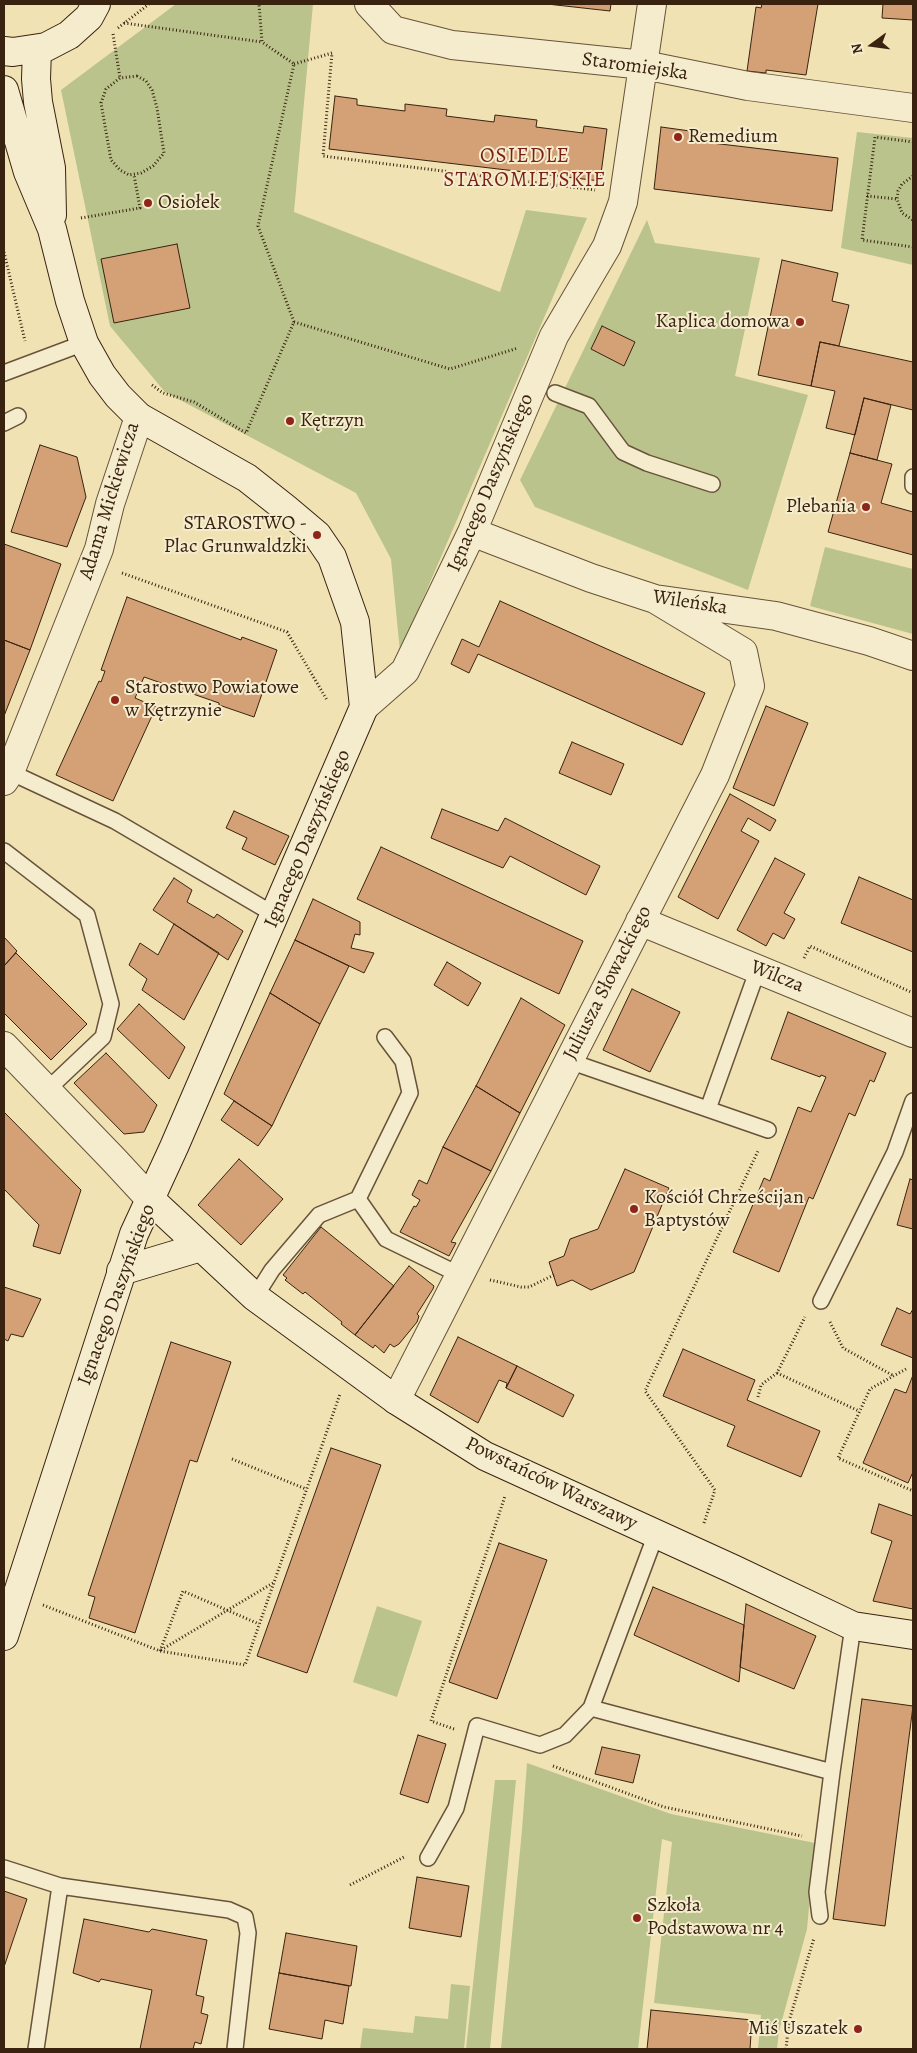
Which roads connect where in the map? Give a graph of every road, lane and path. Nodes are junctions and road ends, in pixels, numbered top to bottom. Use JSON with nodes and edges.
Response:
{"nodes":[{"id":1,"x":96,"y":4,"type":"edge"},
{"id":2,"x":259,"y":4,"type":"edge"},
{"id":3,"x":368,"y":4,"type":"edge"},
{"id":4,"x":652,"y":4,"type":"edge"},
{"id":5,"x":124,"y":24,"type":"dead end"},
{"id":6,"x":113,"y":32,"type":"dead end"},
{"id":7,"x":262,"y":42,"type":"junction"},
{"id":8,"x":37,"y":49,"type":"junction"},
{"id":9,"x":4,"y":51,"type":"edge"},
{"id":10,"x":294,"y":64,"type":"junction"},
{"id":11,"x":644,"y":65,"type":"junction"},
{"id":12,"x":120,"y":78,"type":"junction"},
{"id":13,"x":4,"y":90,"type":"edge"},
{"id":14,"x":913,"y":108,"type":"edge"},
{"id":15,"x":913,"y":142,"type":"edge"},
{"id":16,"x":134,"y":174,"type":"junction"},
{"id":17,"x":913,"y":176,"type":"edge"},
{"id":18,"x":602,"y":190,"type":"dead end"},
{"id":19,"x":868,"y":196,"type":"junction"},
{"id":20,"x":897,"y":199,"type":"junction"},
{"id":21,"x":79,"y":209,"type":"dead end"},
{"id":22,"x":81,"y":218,"type":"junction"},
{"id":23,"x":913,"y":220,"type":"edge"},
{"id":24,"x":82,"y":226,"type":"dead end"},
{"id":25,"x":52,"y":229,"type":"junction"},
{"id":26,"x":913,"y":246,"type":"edge"},
{"id":27,"x":4,"y":252,"type":"edge"},
{"id":28,"x":294,"y":322,"type":"junction"},
{"id":29,"x":554,"y":336,"type":"junction"},
{"id":30,"x":84,"y":343,"type":"junction"},
{"id":31,"x":31,"y":364,"type":"junction"},
{"id":32,"x":4,"y":373,"type":"edge"},
{"id":33,"x":150,"y":383,"type":"dead end"},
{"id":34,"x":555,"y":393,"type":"dead end"},
{"id":35,"x":139,"y":417,"type":"junction"},
{"id":36,"x":913,"y":477,"type":"edge"},
{"id":37,"x":712,"y":484,"type":"dead end"},
{"id":38,"x":913,"y":486,"type":"edge"},
{"id":39,"x":472,"y":532,"type":"junction"},
{"id":40,"x":94,"y":563,"type":"junction"},
{"id":41,"x":655,"y":599,"type":"junction"},
{"id":42,"x":913,"y":656,"type":"edge"},
{"id":43,"x":327,"y":700,"type":"dead end"},
{"id":44,"x":364,"y":707,"type":"junction"},
{"id":45,"x":7,"y":776,"type":"edge"},
{"id":46,"x":4,"y":851,"type":"edge"},
{"id":47,"x":275,"y":915,"type":"junction"},
{"id":48,"x":640,"y":921,"type":"junction"},
{"id":49,"x":758,"y":970,"type":"junction"},
{"id":50,"x":791,"y":983,"type":"junction"},
{"id":51,"x":913,"y":993,"type":"edge"},
{"id":52,"x":913,"y":1033,"type":"edge"},
{"id":53,"x":385,"y":1037,"type":"dead end"},
{"id":54,"x":4,"y":1046,"type":"edge"},
{"id":55,"x":569,"y":1061,"type":"junction"},
{"id":56,"x":46,"y":1091,"type":"junction"},
{"id":57,"x":913,"y":1101,"type":"edge"},
{"id":58,"x":708,"y":1109,"type":"junction"},
{"id":59,"x":768,"y":1130,"type":"joint"},
{"id":60,"x":358,"y":1199,"type":"junction"},
{"id":61,"x":151,"y":1200,"type":"junction"},
{"id":62,"x":201,"y":1246,"type":"junction"},
{"id":63,"x":122,"y":1271,"type":"junction"},
{"id":64,"x":460,"y":1275,"type":"junction"},
{"id":65,"x":554,"y":1275,"type":"dead end"},
{"id":66,"x":486,"y":1280,"type":"dead end"},
{"id":67,"x":255,"y":1297,"type":"junction"},
{"id":68,"x":821,"y":1301,"type":"junction"},
{"id":69,"x":906,"y":1369,"type":"dead end"},
{"id":70,"x":777,"y":1373,"type":"junction"},
{"id":71,"x":894,"y":1376,"type":"junction"},
{"id":72,"x":341,"y":1393,"type":"dead end"},
{"id":73,"x":758,"y":1397,"type":"dead end"},
{"id":74,"x":396,"y":1400,"type":"junction"},
{"id":75,"x":859,"y":1411,"type":"junction"},
{"id":76,"x":232,"y":1459,"type":"dead end"},
{"id":77,"x":306,"y":1489,"type":"junction"},
{"id":78,"x":507,"y":1491,"type":"dead end"},
{"id":79,"x":913,"y":1491,"type":"edge"},
{"id":80,"x":702,"y":1528,"type":"dead end"},
{"id":81,"x":656,"y":1534,"type":"junction"},
{"id":82,"x":274,"y":1582,"type":"junction"},
{"id":83,"x":36,"y":1602,"type":"dead end"},
{"id":84,"x":227,"y":1610,"type":"junction"},
{"id":85,"x":259,"y":1624,"type":"junction"},
{"id":86,"x":853,"y":1626,"type":"junction"},
{"id":87,"x":913,"y":1635,"type":"edge"},
{"id":88,"x":4,"y":1636,"type":"edge"},
{"id":89,"x":160,"y":1651,"type":"junction"},
{"id":90,"x":591,"y":1708,"type":"junction"},
{"id":91,"x":474,"y":1737,"type":"junction"},
{"id":92,"x":546,"y":1764,"type":"dead end"},
{"id":93,"x":832,"y":1772,"type":"junction"},
{"id":94,"x":823,"y":1839,"type":"junction"},
{"id":95,"x":428,"y":1858,"type":"dead end"},
{"id":96,"x":4,"y":1868,"type":"edge"},
{"id":97,"x":60,"y":1886,"type":"junction"},
{"id":98,"x":820,"y":1916,"type":"joint"},
{"id":99,"x":36,"y":2049,"type":"edge"},
{"id":100,"x":235,"y":2049,"type":"edge"},
{"id":101,"x":786,"y":2049,"type":"edge"}],
"edges":[{"from":1,"to":8,"type":"street"},
{"from":2,"to":7,"type":"path"},
{"from":3,"to":11,"type":"street","name":"Staromiejska"},
{"from":4,"to":11,"type":"street","name":"Ignacego Daszyńskiego"},
{"from":5,"to":7,"type":"path"},
{"from":6,"to":12,"type":"path"},
{"from":7,"to":10,"type":"path"},
{"from":8,"to":9,"type":"street"},
{"from":8,"to":25,"type":"street","name":"Adama Mickiewicza"},
{"from":10,"to":18,"type":"path"},
{"from":10,"to":28,"type":"path"},
{"from":11,"to":14,"type":"street","name":"Staromiejska"},
{"from":11,"to":29,"type":"street","name":"Ignacego Daszyńskiego"},
{"from":12,"to":16,"type":"path"},
{"from":12,"to":16,"type":"path"},
{"from":13,"to":25,"type":"street","name":"Adama Mickiewicza"},
{"from":15,"to":19,"type":"path"},
{"from":16,"to":22,"type":"path"},
{"from":17,"to":20,"type":"path"},
{"from":19,"to":20,"type":"path"},
{"from":19,"to":26,"type":"path"},
{"from":20,"to":23,"type":"path"},
{"from":21,"to":22,"type":"path"},
{"from":22,"to":24,"type":"path"},
{"from":25,"to":30,"type":"street","name":"Adama Mickiewicza"},
{"from":27,"to":31,"type":"path"},
{"from":28,"to":29,"type":"path"},
{"from":28,"to":33,"type":"path"},
{"from":29,"to":39,"type":"street","name":"Ignacego Daszyńskiego"},
{"from":30,"to":31,"type":"lane"},
{"from":30,"to":35,"type":"street","name":"Adama Mickiewicza"},
{"from":31,"to":32,"type":"lane"},
{"from":34,"to":37,"type":"lane"},
{"from":35,"to":40,"type":"street","name":"Adama Mickiewicza"},
{"from":35,"to":44,"type":"street"},
{"from":36,"to":38,"type":"lane"},
{"from":39,"to":41,"type":"street","name":"Wileńska"},
{"from":39,"to":44,"type":"street","name":"Ignacego Daszyńskiego"},
{"from":40,"to":43,"type":"path"},
{"from":40,"to":45,"type":"street","name":"Adama Mickiewicza"},
{"from":41,"to":42,"type":"street","name":"Wileńska"},
{"from":41,"to":48,"type":"street","name":"Juliusza Słowackiego"},
{"from":44,"to":47,"type":"street","name":"Ignacego Daszyńskiego"},
{"from":45,"to":47,"type":"lane"},
{"from":46,"to":56,"type":"lane"},
{"from":47,"to":61,"type":"street","name":"Ignacego Daszyńskiego"},
{"from":48,"to":49,"type":"street","name":"Wilcza"},
{"from":48,"to":55,"type":"street","name":"Juliusza Słowackiego"},
{"from":49,"to":50,"type":"street","name":"Wilcza"},
{"from":49,"to":58,"type":"lane"},
{"from":50,"to":51,"type":"path"},
{"from":50,"to":52,"type":"street","name":"Wilcza"},
{"from":53,"to":60,"type":"lane"},
{"from":54,"to":56,"type":"street","name":"Powstańców Warszawy"},
{"from":55,"to":58,"type":"lane"},
{"from":55,"to":64,"type":"street","name":"Juliusza Słowackiego"},
{"from":56,"to":61,"type":"street","name":"Powstańców Warszawy"},
{"from":57,"to":68,"type":"lane"},
{"from":58,"to":59,"type":"lane"},
{"from":59,"to":80,"type":"path"},
{"from":60,"to":64,"type":"lane"},
{"from":60,"to":67,"type":"lane"},
{"from":61,"to":62,"type":"street","name":"Powstańców Warszawy"},
{"from":61,"to":63,"type":"street","name":"Ignacego Daszyńskiego"},
{"from":62,"to":63,"type":"street"},
{"from":62,"to":67,"type":"street","name":"Powstańców Warszawy"},
{"from":63,"to":88,"type":"street","name":"Ignacego Daszyńskiego"},
{"from":64,"to":74,"type":"street","name":"Juliusza Słowackiego"},
{"from":65,"to":66,"type":"path"},
{"from":67,"to":74,"type":"street","name":"Powstańców Warszawy"},
{"from":68,"to":70,"type":"path"},
{"from":68,"to":71,"type":"path"},
{"from":69,"to":71,"type":"path"},
{"from":70,"to":73,"type":"path"},
{"from":70,"to":75,"type":"path"},
{"from":71,"to":75,"type":"path"},
{"from":72,"to":77,"type":"path"},
{"from":74,"to":81,"type":"street","name":"Powstańców Warszawy"},
{"from":75,"to":79,"type":"path"},
{"from":76,"to":77,"type":"path"},
{"from":77,"to":82,"type":"path"},
{"from":78,"to":91,"type":"path"},
{"from":81,"to":86,"type":"street","name":"Powstańców Warszawy"},
{"from":81,"to":90,"type":"lane"},
{"from":82,"to":84,"type":"path"},
{"from":82,"to":85,"type":"path"},
{"from":83,"to":89,"type":"path"},
{"from":84,"to":85,"type":"path"},
{"from":84,"to":89,"type":"path"},
{"from":84,"to":89,"type":"path"},
{"from":85,"to":89,"type":"path"},
{"from":86,"to":87,"type":"street","name":"Powstańców Warszawy"},
{"from":86,"to":93,"type":"lane"},
{"from":90,"to":91,"type":"lane"},
{"from":90,"to":93,"type":"lane"},
{"from":91,"to":95,"type":"lane"},
{"from":92,"to":94,"type":"path"},
{"from":93,"to":94,"type":"lane"},
{"from":94,"to":98,"type":"lane"},
{"from":96,"to":97,"type":"lane"},
{"from":97,"to":99,"type":"lane"},
{"from":97,"to":100,"type":"lane"},
{"from":98,"to":101,"type":"path"}]}
